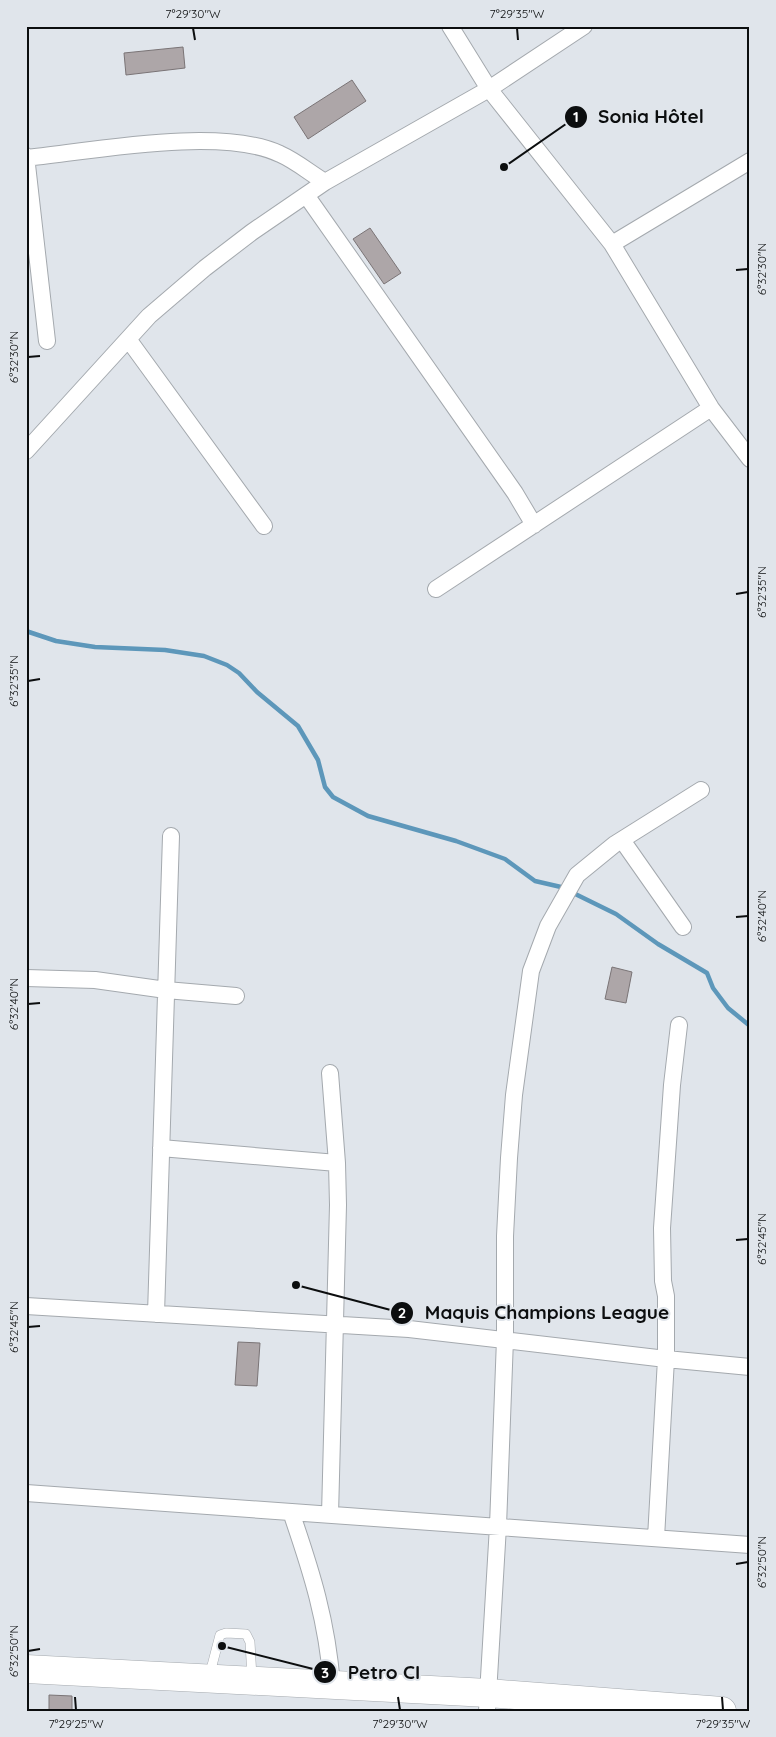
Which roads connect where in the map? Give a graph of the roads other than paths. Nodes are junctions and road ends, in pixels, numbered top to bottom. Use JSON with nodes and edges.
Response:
{"nodes":[{"id":1,"x":450,"y":26,"type":"edge"},
{"id":2,"x":584,"y":26,"type":"edge"},
{"id":3,"x":489,"y":89,"type":"junction"},
{"id":4,"x":26,"y":157,"type":"edge"},
{"id":5,"x":750,"y":161,"type":"edge"},
{"id":6,"x":325,"y":182,"type":"junction"},
{"id":7,"x":306,"y":195,"type":"junction"},
{"id":8,"x":612,"y":244,"type":"junction"},
{"id":9,"x":128,"y":339,"type":"junction"},
{"id":10,"x":47,"y":341,"type":"dead end"},
{"id":11,"x":711,"y":408,"type":"junction"},
{"id":12,"x":26,"y":451,"type":"edge"},
{"id":13,"x":750,"y":459,"type":"edge"},
{"id":14,"x":534,"y":525,"type":"junction"},
{"id":15,"x":264,"y":526,"type":"dead end"},
{"id":16,"x":436,"y":589,"type":"dead end"},
{"id":17,"x":701,"y":790,"type":"dead end"},
{"id":18,"x":172,"y":836,"type":"dead end"},
{"id":19,"x":622,"y":840,"type":"junction"},
{"id":20,"x":683,"y":927,"type":"dead end"},
{"id":21,"x":26,"y":978,"type":"edge"},
{"id":22,"x":166,"y":990,"type":"junction"},
{"id":23,"x":236,"y":996,"type":"dead end"},
{"id":24,"x":679,"y":1025,"type":"dead end"},
{"id":25,"x":330,"y":1073,"type":"dead end"},
{"id":26,"x":161,"y":1148,"type":"junction"},
{"id":27,"x":337,"y":1163,"type":"junction"},
{"id":28,"x":26,"y":1306,"type":"edge"},
{"id":29,"x":156,"y":1314,"type":"junction"},
{"id":30,"x":335,"y":1325,"type":"junction"},
{"id":31,"x":505,"y":1339,"type":"junction"},
{"id":32,"x":666,"y":1359,"type":"junction"},
{"id":33,"x":750,"y":1367,"type":"edge"},
{"id":34,"x":26,"y":1493,"type":"edge"},
{"id":35,"x":291,"y":1512,"type":"junction"},
{"id":36,"x":330,"y":1515,"type":"junction"},
{"id":37,"x":498,"y":1526,"type":"junction"},
{"id":38,"x":656,"y":1538,"type":"junction"},
{"id":39,"x":750,"y":1545,"type":"edge"},
{"id":40,"x":26,"y":1669,"type":"edge"},
{"id":41,"x":208,"y":1679,"type":"junction"},
{"id":42,"x":252,"y":1681,"type":"junction"},
{"id":43,"x":332,"y":1685,"type":"junction"},
{"id":44,"x":487,"y":1702,"type":"edge"},
{"id":45,"x":722,"y":1711,"type":"edge"}],
"edges":[{"from":1,"to":3,"type":"street"},
{"from":2,"to":3,"type":"street"},
{"from":3,"to":6,"type":"street"},
{"from":3,"to":8,"type":"street"},
{"from":4,"to":6,"type":"street"},
{"from":4,"to":10,"type":"street"},
{"from":5,"to":8,"type":"street"},
{"from":6,"to":7,"type":"street"},
{"from":7,"to":9,"type":"street"},
{"from":7,"to":14,"type":"street"},
{"from":8,"to":11,"type":"street"},
{"from":9,"to":12,"type":"street"},
{"from":9,"to":15,"type":"street"},
{"from":11,"to":13,"type":"street"},
{"from":11,"to":14,"type":"street"},
{"from":14,"to":16,"type":"street"},
{"from":17,"to":19,"type":"street"},
{"from":18,"to":22,"type":"street"},
{"from":19,"to":20,"type":"street"},
{"from":19,"to":31,"type":"street"},
{"from":21,"to":22,"type":"street"},
{"from":22,"to":23,"type":"street"},
{"from":22,"to":26,"type":"street"},
{"from":24,"to":32,"type":"street"},
{"from":25,"to":27,"type":"street"},
{"from":26,"to":27,"type":"street"},
{"from":26,"to":29,"type":"street"},
{"from":27,"to":30,"type":"street"},
{"from":28,"to":29,"type":"street"},
{"from":29,"to":30,"type":"street"},
{"from":30,"to":31,"type":"street"},
{"from":30,"to":36,"type":"street"},
{"from":31,"to":32,"type":"street"},
{"from":31,"to":37,"type":"street"},
{"from":32,"to":33,"type":"street"},
{"from":32,"to":38,"type":"street"},
{"from":34,"to":35,"type":"street"},
{"from":35,"to":36,"type":"street"},
{"from":35,"to":43,"type":"street"},
{"from":36,"to":37,"type":"street"},
{"from":37,"to":38,"type":"street"},
{"from":37,"to":44,"type":"street"},
{"from":38,"to":39,"type":"street"},
{"from":40,"to":41,"type":"highway"},
{"from":41,"to":42,"type":"highway"},
{"from":41,"to":42,"type":"lane"},
{"from":42,"to":43,"type":"highway"},
{"from":43,"to":44,"type":"highway"},
{"from":44,"to":45,"type":"highway"}]}
